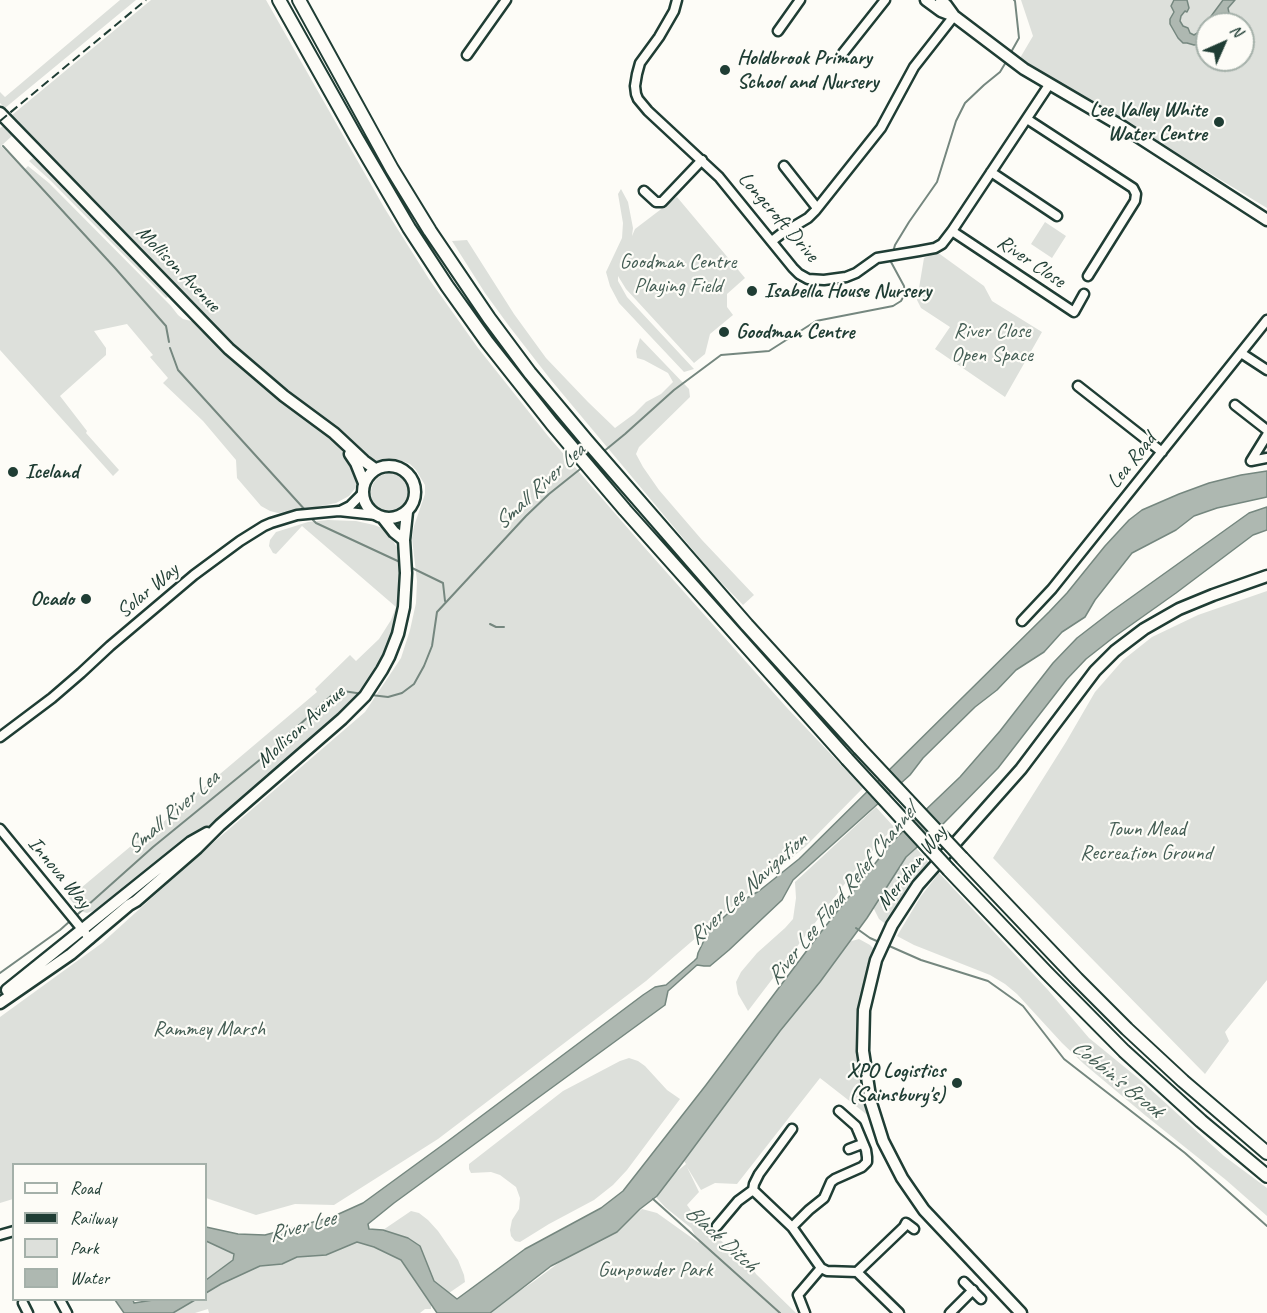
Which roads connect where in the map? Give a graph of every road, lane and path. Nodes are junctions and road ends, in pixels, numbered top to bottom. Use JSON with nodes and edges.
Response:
{"nodes":[{"id":1,"x":279,"y":0,"type":"edge"},
{"id":2,"x":299,"y":0,"type":"edge"},
{"id":3,"x":507,"y":0,"type":"edge"},
{"id":4,"x":677,"y":0,"type":"edge"},
{"id":5,"x":885,"y":0,"type":"edge"},
{"id":6,"x":926,"y":0,"type":"edge"},
{"id":7,"x":941,"y":0,"type":"edge"},
{"id":8,"x":796,"y":1,"type":"edge"},
{"id":9,"x":954,"y":16,"type":"junction"},
{"id":10,"x":778,"y":32,"type":"dead end"},
{"id":11,"x":843,"y":53,"type":"dead end"},
{"id":12,"x":467,"y":55,"type":"dead end"},
{"id":13,"x":1049,"y":85,"type":"junction"},
{"id":14,"x":0,"y":113,"type":"edge"},
{"id":15,"x":1027,"y":119,"type":"junction"},
{"id":16,"x":702,"y":160,"type":"junction"},
{"id":17,"x":784,"y":166,"type":"dead end"},
{"id":18,"x":991,"y":172,"type":"junction"},
{"id":19,"x":644,"y":191,"type":"dead end"},
{"id":20,"x":818,"y":208,"type":"junction"},
{"id":21,"x":1057,"y":216,"type":"dead end"},
{"id":22,"x":1267,"y":220,"type":"edge"},
{"id":23,"x":952,"y":231,"type":"junction"},
{"id":24,"x":772,"y":241,"type":"junction"},
{"id":25,"x":1088,"y":276,"type":"dead end"},
{"id":26,"x":1084,"y":294,"type":"dead end"},
{"id":27,"x":1267,"y":320,"type":"edge"},
{"id":28,"x":1241,"y":353,"type":"junction"},
{"id":29,"x":1267,"y":370,"type":"edge"},
{"id":30,"x":1078,"y":386,"type":"dead end"},
{"id":31,"x":1235,"y":405,"type":"dead end"},
{"id":32,"x":1267,"y":430,"type":"edge"},
{"id":33,"x":1267,"y":435,"type":"edge"},
{"id":34,"x":340,"y":438,"type":"junction"},
{"id":35,"x":1162,"y":452,"type":"junction"},
{"id":36,"x":1267,"y":458,"type":"edge"},
{"id":37,"x":375,"y":469,"type":"junction"},
{"id":38,"x":363,"y":488,"type":"junction"},
{"id":39,"x":339,"y":511,"type":"junction"},
{"id":40,"x":407,"y":512,"type":"junction"},
{"id":41,"x":380,"y":517,"type":"junction"},
{"id":42,"x":404,"y":540,"type":"junction"},
{"id":43,"x":1267,"y":576,"type":"edge"},
{"id":44,"x":1022,"y":621,"type":"dead end"},
{"id":45,"x":0,"y":737,"type":"edge"},
{"id":46,"x":220,"y":825,"type":"junction"},
{"id":47,"x":0,"y":829,"type":"edge"},
{"id":48,"x":79,"y":925,"type":"junction"},
{"id":49,"x":90,"y":939,"type":"junction"},
{"id":50,"x":0,"y":996,"type":"edge"},
{"id":51,"x":0,"y":1003,"type":"edge"},
{"id":52,"x":839,"y":1111,"type":"dead end"},
{"id":53,"x":792,"y":1129,"type":"dead end"},
{"id":54,"x":862,"y":1143,"type":"junction"},
{"id":55,"x":849,"y":1149,"type":"dead end"},
{"id":56,"x":1267,"y":1153,"type":"edge"},
{"id":57,"x":1267,"y":1176,"type":"edge"},
{"id":58,"x":753,"y":1190,"type":"junction"},
{"id":59,"x":717,"y":1226,"type":"dead end"},
{"id":60,"x":792,"y":1227,"type":"junction"},
{"id":61,"x":914,"y":1229,"type":"dead end"},
{"id":62,"x":821,"y":1268,"type":"junction"},
{"id":63,"x":857,"y":1272,"type":"junction"},
{"id":64,"x":964,"y":1282,"type":"dead end"},
{"id":65,"x":973,"y":1290,"type":"junction"},
{"id":66,"x":981,"y":1299,"type":"dead end"},
{"id":67,"x":22,"y":1303,"type":"dead end"},
{"id":68,"x":28,"y":1313,"type":"edge"},
{"id":69,"x":805,"y":1313,"type":"edge"},
{"id":70,"x":899,"y":1313,"type":"edge"},
{"id":71,"x":950,"y":1313,"type":"edge"},
{"id":72,"x":1021,"y":1313,"type":"edge"}],
"edges":[{"from":1,"to":57,"type":"highway","bridge":true},
{"from":2,"to":56,"type":"highway","bridge":true},
{"from":3,"to":12,"type":"street"},
{"from":4,"to":16,"type":"street","name":"Longcroft Drive"},
{"from":5,"to":11,"type":"street"},
{"from":6,"to":9,"type":"main road"},
{"from":7,"to":9,"type":"main road"},
{"from":8,"to":10,"type":"street"},
{"from":9,"to":13,"type":"main road"},
{"from":9,"to":20,"type":"street"},
{"from":13,"to":15,"type":"street","name":"Longcroft Drive"},
{"from":13,"to":22,"type":"main road"},
{"from":14,"to":34,"type":"main road","name":"Mollison Avenue"},
{"from":15,"to":18,"type":"street","name":"Longcroft Drive"},
{"from":15,"to":25,"type":"street"},
{"from":16,"to":19,"type":"street"},
{"from":16,"to":24,"type":"street","name":"Longcroft Drive"},
{"from":17,"to":20,"type":"street"},
{"from":18,"to":21,"type":"street"},
{"from":18,"to":23,"type":"street","name":"Longcroft Drive"},
{"from":20,"to":24,"type":"street"},
{"from":23,"to":24,"type":"street","name":"Longcroft Drive"},
{"from":23,"to":26,"type":"street","name":"River Close"},
{"from":27,"to":28,"type":"street","name":"Lea Road"},
{"from":28,"to":29,"type":"street"},
{"from":28,"to":35,"type":"street","name":"Lea Road"},
{"from":30,"to":35,"type":"street"},
{"from":31,"to":32,"type":"street"},
{"from":33,"to":36,"type":"street"},
{"from":34,"to":37,"type":"main road","name":"Mollison Avenue"},
{"from":34,"to":38,"type":"main road","name":"Mollison Avenue"},
{"from":35,"to":44,"type":"street","name":"Lea Road"},
{"from":37,"to":38,"type":"main road"},
{"from":37,"to":40,"type":"main road","name":"Mollison Avenue"},
{"from":38,"to":39,"type":"street"},
{"from":38,"to":41,"type":"main road","name":"Mollison Avenue"},
{"from":39,"to":41,"type":"street","name":"Solar Way"},
{"from":39,"to":45,"type":"street","name":"Solar Way"},
{"from":40,"to":41,"type":"main road"},
{"from":40,"to":42,"type":"main road","name":"Mollison Avenue"},
{"from":41,"to":42,"type":"main road","name":"Mollison Avenue"},
{"from":42,"to":46,"type":"main road","name":"Mollison Avenue"},
{"from":43,"to":72,"type":"main road","name":"Meridian Way"},
{"from":46,"to":48,"type":"main road","name":"Mollison Avenue"},
{"from":46,"to":49,"type":"main road","name":"Mollison Avenue"},
{"from":47,"to":48,"type":"street","name":"Innova Way"},
{"from":48,"to":49,"type":"street","name":"Innova Way"},
{"from":48,"to":50,"type":"main road","name":"Mollison Avenue"},
{"from":49,"to":51,"type":"main road","name":"Mollison Avenue"},
{"from":52,"to":54,"type":"street"},
{"from":53,"to":58,"type":"street"},
{"from":54,"to":55,"type":"street"},
{"from":54,"to":60,"type":"street"},
{"from":58,"to":59,"type":"street"},
{"from":58,"to":60,"type":"street"},
{"from":60,"to":62,"type":"street"},
{"from":61,"to":63,"type":"street"},
{"from":62,"to":63,"type":"street"},
{"from":62,"to":69,"type":"street"},
{"from":63,"to":70,"type":"street"},
{"from":64,"to":65,"type":"street"},
{"from":65,"to":66,"type":"street"},
{"from":65,"to":71,"type":"street"},
{"from":67,"to":68,"type":"street"}]}
